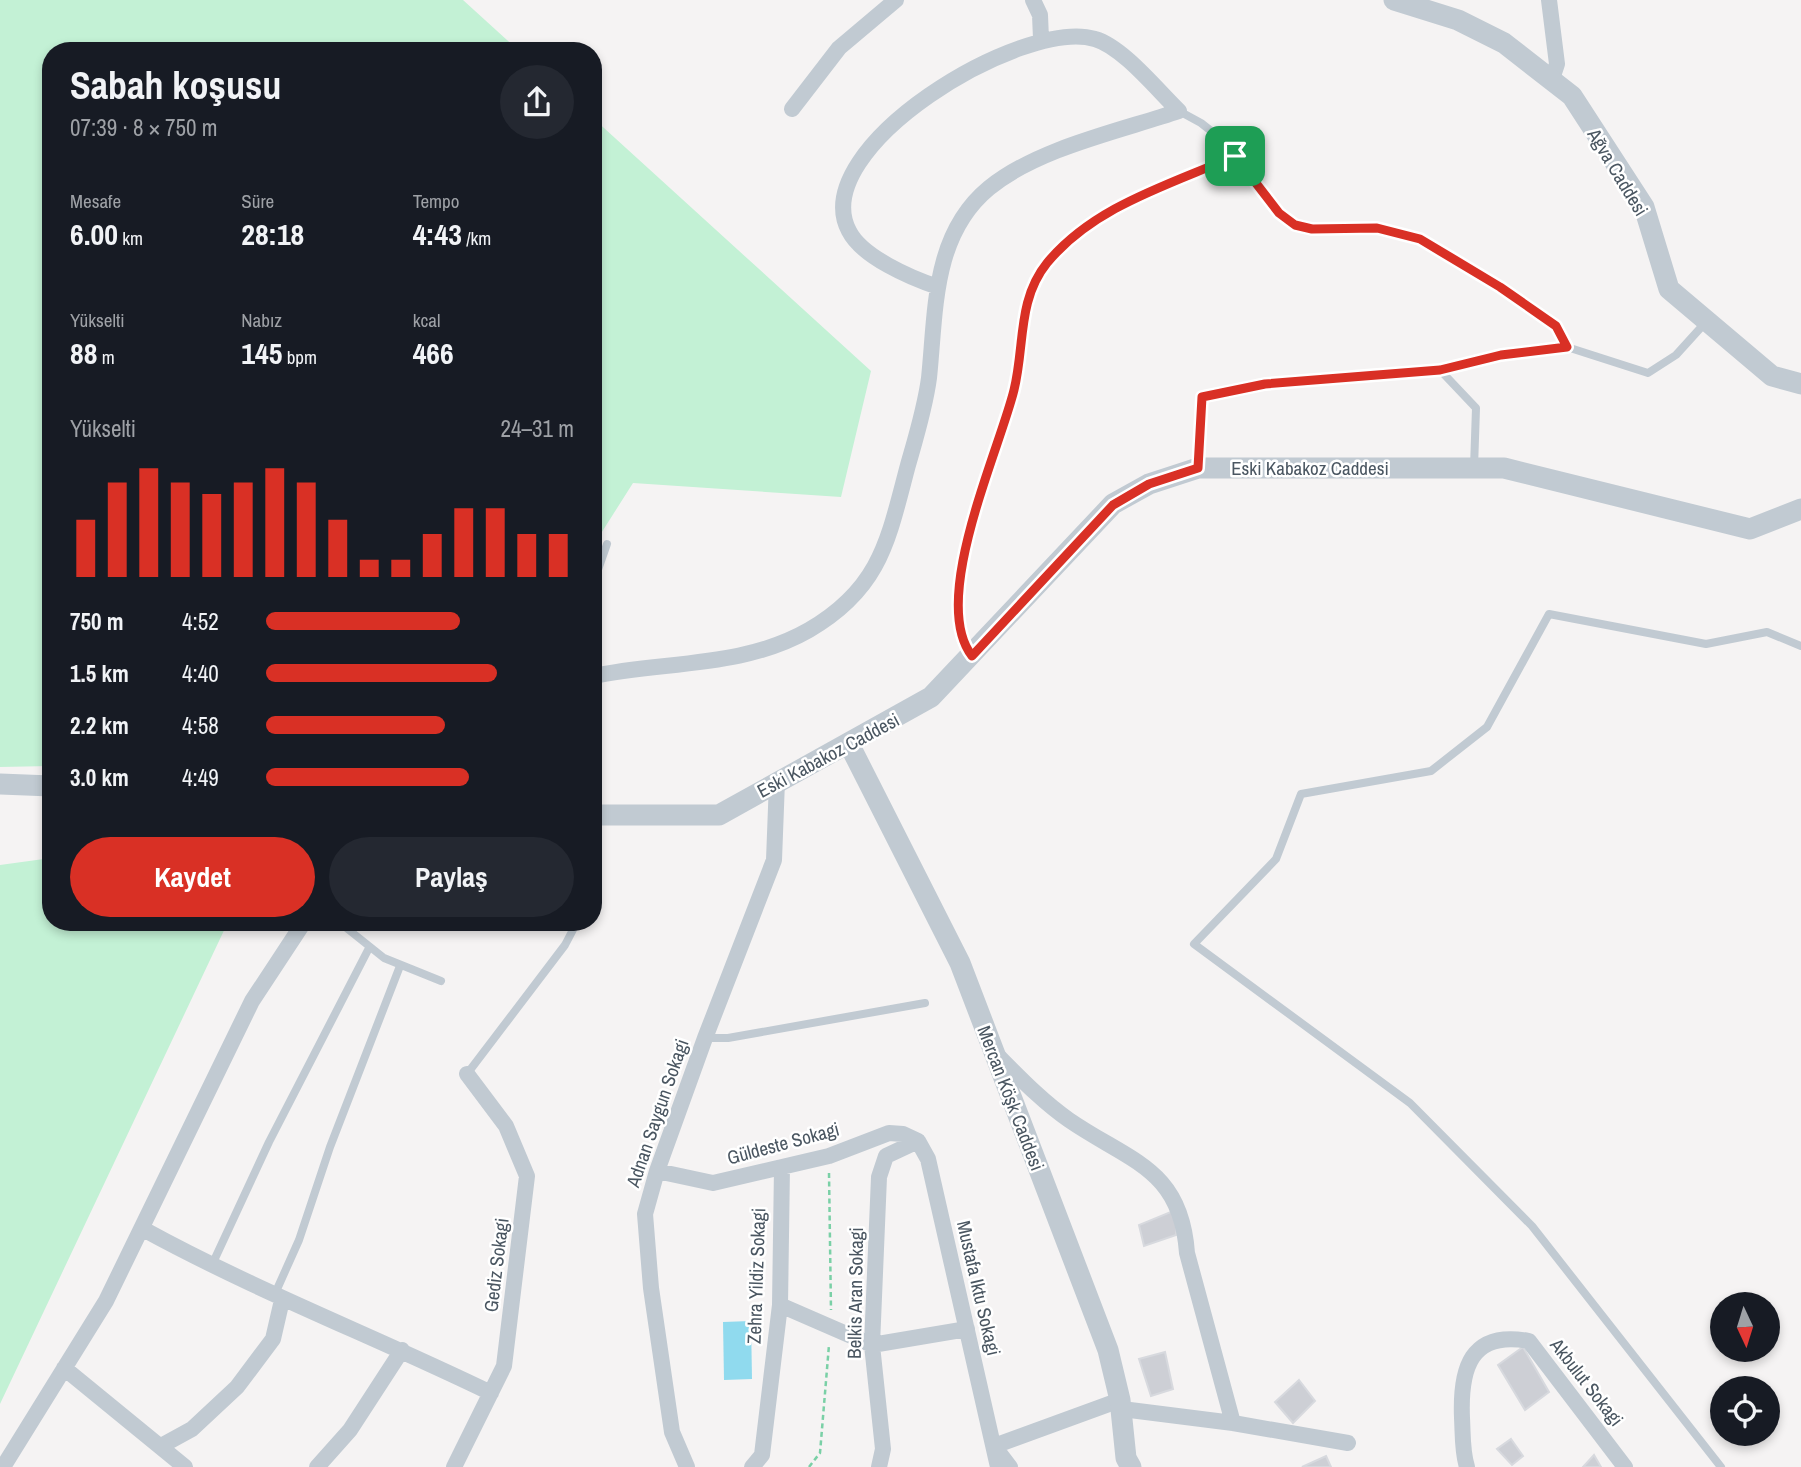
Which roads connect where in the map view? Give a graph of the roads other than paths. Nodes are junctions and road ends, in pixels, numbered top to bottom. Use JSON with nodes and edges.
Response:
{"nodes":[{"id":1,"x":897,"y":0,"type":"edge"},
{"id":2,"x":1033,"y":0,"type":"edge"},
{"id":3,"x":1394,"y":0,"type":"edge"},
{"id":4,"x":1549,"y":0,"type":"edge"},
{"id":5,"x":1041,"y":39,"type":"junction"},
{"id":6,"x":1552,"y":79,"type":"junction"},
{"id":7,"x":792,"y":109,"type":"dead end"},
{"id":8,"x":1179,"y":111,"type":"junction"},
{"id":9,"x":1235,"y":156,"type":"junction"},
{"id":10,"x":938,"y":287,"type":"junction"},
{"id":11,"x":1707,"y":321,"type":"junction"},
{"id":12,"x":1567,"y":347,"type":"junction"},
{"id":13,"x":1440,"y":370,"type":"junction"},
{"id":14,"x":1801,"y":384,"type":"edge"},
{"id":15,"x":1198,"y":468,"type":"junction"},
{"id":16,"x":1474,"y":468,"type":"junction"},
{"id":17,"x":1801,"y":509,"type":"edge"},
{"id":18,"x":607,"y":544,"type":"dead end"},
{"id":19,"x":602,"y":558,"type":"edge"},
{"id":20,"x":1801,"y":646,"type":"edge"},
{"id":21,"x":972,"y":656,"type":"junction"},
{"id":22,"x":602,"y":675,"type":"edge"},
{"id":23,"x":849,"y":744,"type":"junction"},
{"id":24,"x":777,"y":781,"type":"junction"},
{"id":25,"x":0,"y":784,"type":"edge"},
{"id":26,"x":42,"y":786,"type":"edge"},
{"id":27,"x":602,"y":815,"type":"edge"},
{"id":28,"x":298,"y":931,"type":"edge"},
{"id":29,"x":349,"y":931,"type":"edge"},
{"id":30,"x":572,"y":931,"type":"edge"},
{"id":31,"x":369,"y":948,"type":"junction"},
{"id":32,"x":400,"y":967,"type":"junction"},
{"id":33,"x":441,"y":981,"type":"dead end"},
{"id":34,"x":925,"y":1003,"type":"dead end"},
{"id":35,"x":705,"y":1038,"type":"junction"},
{"id":36,"x":990,"y":1048,"type":"junction"},
{"id":37,"x":467,"y":1074,"type":"joint"},
{"id":38,"x":918,"y":1141,"type":"junction"},
{"id":39,"x":782,"y":1167,"type":"junction"},
{"id":40,"x":657,"y":1171,"type":"junction"},
{"id":41,"x":143,"y":1229,"type":"junction"},
{"id":42,"x":211,"y":1266,"type":"junction"},
{"id":43,"x":278,"y":1298,"type":"junction"},
{"id":44,"x":780,"y":1305,"type":"junction"},
{"id":45,"x":967,"y":1329,"type":"junction"},
{"id":46,"x":872,"y":1345,"type":"junction"},
{"id":47,"x":402,"y":1350,"type":"junction"},
{"id":48,"x":64,"y":1368,"type":"junction"},
{"id":49,"x":492,"y":1393,"type":"junction"},
{"id":50,"x":1121,"y":1404,"type":"junction"},
{"id":51,"x":1233,"y":1423,"type":"junction"},
{"id":52,"x":1348,"y":1443,"type":"dead end"},
{"id":53,"x":161,"y":1446,"type":"junction"},
{"id":54,"x":994,"y":1446,"type":"junction"},
{"id":55,"x":1465,"y":1461,"type":"edge"},
{"id":56,"x":3,"y":1467,"type":"edge"},
{"id":57,"x":185,"y":1467,"type":"edge"},
{"id":58,"x":317,"y":1467,"type":"edge"},
{"id":59,"x":454,"y":1467,"type":"edge"},
{"id":60,"x":687,"y":1467,"type":"edge"},
{"id":61,"x":752,"y":1467,"type":"edge"},
{"id":62,"x":879,"y":1467,"type":"edge"},
{"id":63,"x":998,"y":1467,"type":"edge"},
{"id":64,"x":1010,"y":1467,"type":"edge"},
{"id":65,"x":1131,"y":1467,"type":"edge"},
{"id":66,"x":1625,"y":1467,"type":"edge"},
{"id":67,"x":1721,"y":1467,"type":"edge"}],
"edges":[{"from":1,"to":7,"type":"street"},
{"from":2,"to":5,"type":"street"},
{"from":3,"to":6,"type":"street","name":"Ağva Caddesi"},
{"from":4,"to":6,"type":"street"},
{"from":5,"to":8,"type":"street"},
{"from":5,"to":10,"type":"street"},
{"from":6,"to":11,"type":"street","name":"Ağva Caddesi"},
{"from":8,"to":9,"type":"lane"},
{"from":8,"to":10,"type":"street"},
{"from":9,"to":12,"type":"lane"},
{"from":9,"to":21,"type":"lane"},
{"from":10,"to":22,"type":"street"},
{"from":11,"to":12,"type":"lane"},
{"from":11,"to":14,"type":"street","name":"Ağva Caddesi"},
{"from":12,"to":13,"type":"lane"},
{"from":13,"to":15,"type":"lane"},
{"from":13,"to":16,"type":"lane"},
{"from":15,"to":16,"type":"street","name":"Eski Kabakoz Caddesi"},
{"from":15,"to":21,"type":"street","name":"Eski Kabakoz Caddesi"},
{"from":16,"to":17,"type":"street","name":"Eski Kabakoz Caddesi"},
{"from":18,"to":19,"type":"lane"},
{"from":20,"to":67,"type":"lane"},
{"from":21,"to":23,"type":"street","name":"Eski Kabakoz Caddesi"},
{"from":23,"to":24,"type":"street","name":"Eski Kabakoz Caddesi"},
{"from":23,"to":36,"type":"street","name":"Mercan Köşk Caddesi"},
{"from":24,"to":27,"type":"street","name":"Eski Kabakoz Caddesi"},
{"from":24,"to":35,"type":"street","name":"Adnan Saygun Sokagi"},
{"from":25,"to":26,"type":"street"},
{"from":28,"to":41,"type":"street"},
{"from":29,"to":31,"type":"lane"},
{"from":30,"to":37,"type":"lane"},
{"from":31,"to":32,"type":"lane"},
{"from":31,"to":42,"type":"lane"},
{"from":32,"to":33,"type":"lane"},
{"from":32,"to":43,"type":"lane"},
{"from":34,"to":35,"type":"lane"},
{"from":35,"to":40,"type":"street","name":"Adnan Saygun Sokagi"},
{"from":36,"to":50,"type":"street","name":"Mercan Köşk Caddesi"},
{"from":36,"to":51,"type":"street"},
{"from":37,"to":49,"type":"street","name":"Gediz Sokagi"},
{"from":38,"to":39,"type":"street","name":"Güldeste Sokagi"},
{"from":38,"to":45,"type":"street","name":"Mustafa Iktu Sokagi"},
{"from":38,"to":46,"type":"street","name":"Belkis Aran Sokagi"},
{"from":39,"to":40,"type":"street","name":"Güldeste Sokagi"},
{"from":39,"to":44,"type":"street","name":"Zehra Yildiz Sokagi"},
{"from":40,"to":60,"type":"street","name":"Adnan Saygun Sokagi"},
{"from":41,"to":42,"type":"street"},
{"from":41,"to":48,"type":"street"},
{"from":42,"to":43,"type":"street"},
{"from":43,"to":47,"type":"street"},
{"from":43,"to":53,"type":"street"},
{"from":44,"to":46,"type":"street"},
{"from":44,"to":61,"type":"street","name":"Zehra Yildiz Sokagi"},
{"from":45,"to":46,"type":"street"},
{"from":45,"to":54,"type":"street","name":"Mustafa Iktu Sokagi"},
{"from":46,"to":62,"type":"street","name":"Belkis Aran Sokagi"},
{"from":47,"to":49,"type":"street"},
{"from":47,"to":58,"type":"street"},
{"from":48,"to":53,"type":"street"},
{"from":48,"to":56,"type":"street"},
{"from":49,"to":59,"type":"street","name":"Gediz Sokagi"},
{"from":50,"to":51,"type":"street"},
{"from":50,"to":54,"type":"street"},
{"from":50,"to":65,"type":"street","name":"Mercan Köşk Caddesi"},
{"from":51,"to":52,"type":"street"},
{"from":53,"to":57,"type":"street"},
{"from":54,"to":63,"type":"street","name":"Mustafa Iktu Sokagi"},
{"from":54,"to":64,"type":"street","name":"Mustafa Iktu Sokagi"},
{"from":55,"to":66,"type":"street","name":"Akbulut Sokagi"}]}
